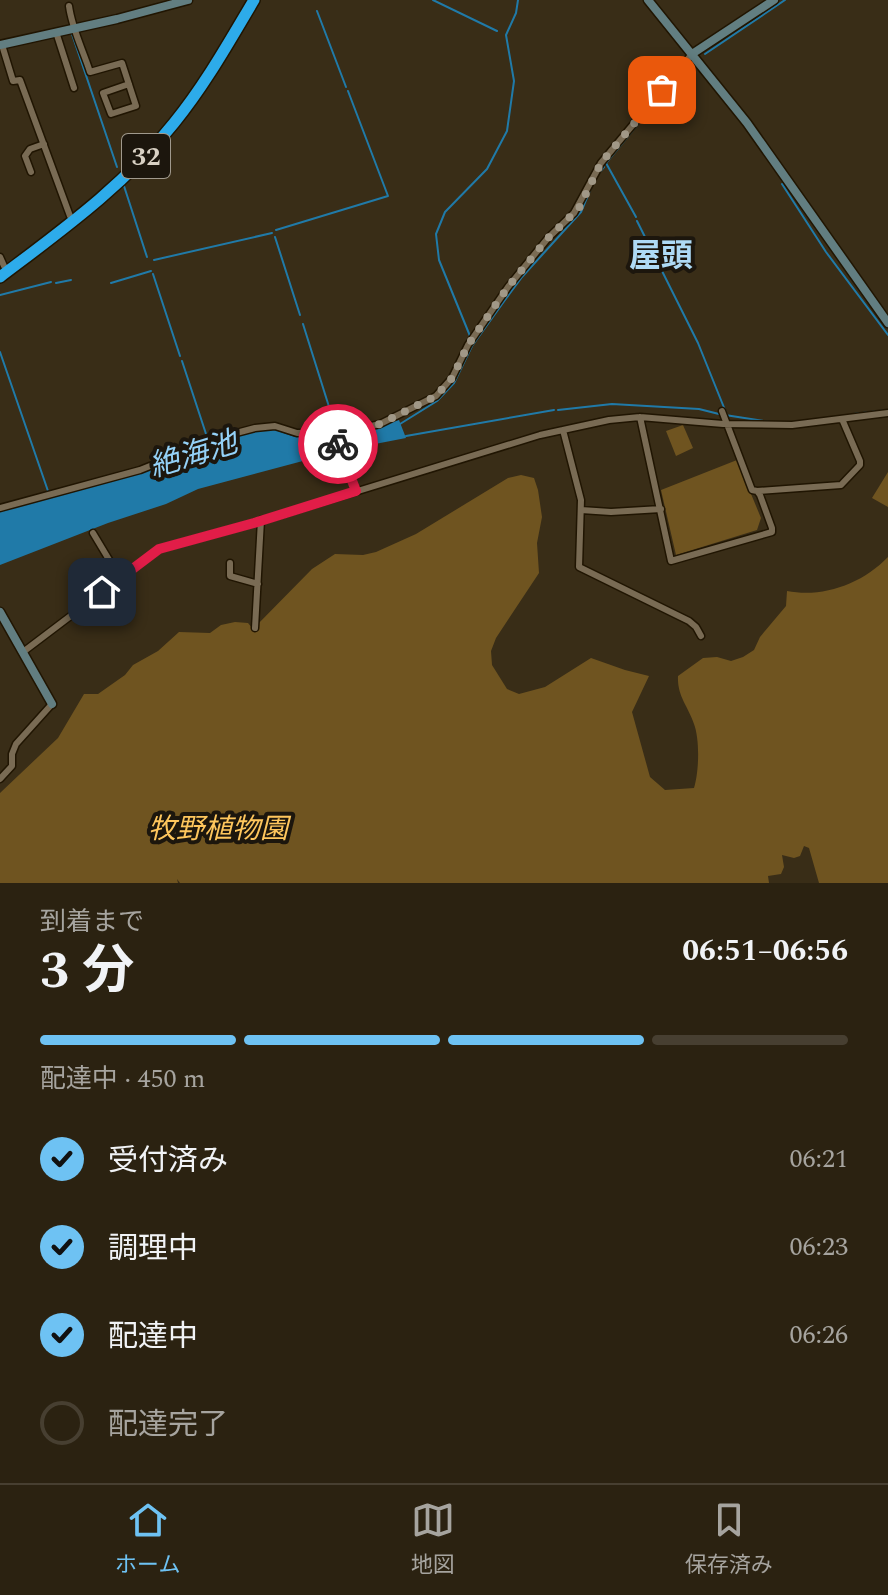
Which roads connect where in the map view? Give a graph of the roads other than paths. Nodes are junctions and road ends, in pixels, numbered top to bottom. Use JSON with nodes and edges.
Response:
{"nodes":[{"id":1,"x":188,"y":0,"type":"edge"},
{"id":2,"x":246,"y":0,"type":"edge"},
{"id":3,"x":254,"y":0,"type":"edge"},
{"id":4,"x":648,"y":0,"type":"edge"},
{"id":5,"x":774,"y":0,"type":"edge"},
{"id":6,"x":154,"y":5,"type":"edge"},
{"id":7,"x":69,"y":6,"type":"dead end"},
{"id":8,"x":74,"y":28,"type":"junction"},
{"id":9,"x":56,"y":32,"type":"junction"},
{"id":10,"x":1,"y":45,"type":"edge"},
{"id":11,"x":692,"y":54,"type":"junction"},
{"id":12,"x":129,"y":84,"type":"junction"},
{"id":13,"x":74,"y":88,"type":"dead end"},
{"id":14,"x":44,"y":144,"type":"junction"},
{"id":15,"x":31,"y":172,"type":"dead end"},
{"id":16,"x":70,"y":216,"type":"junction"},
{"id":17,"x":1,"y":267,"type":"edge"},
{"id":18,"x":888,"y":323,"type":"edge"},
{"id":19,"x":888,"y":413,"type":"edge"},
{"id":20,"x":640,"y":417,"type":"junction"},
{"id":21,"x":725,"y":417,"type":"junction"},
{"id":22,"x":842,"y":419,"type":"junction"},
{"id":23,"x":563,"y":430,"type":"junction"},
{"id":24,"x":334,"y":434,"type":"junction"},
{"id":25,"x":356,"y":491,"type":"junction"},
{"id":26,"x":757,"y":491,"type":"junction"},
{"id":27,"x":0,"y":508,"type":"edge"},
{"id":28,"x":661,"y":509,"type":"junction"},
{"id":29,"x":581,"y":510,"type":"junction"},
{"id":30,"x":261,"y":520,"type":"junction"},
{"id":31,"x":93,"y":533,"type":"dead end"},
{"id":32,"x":230,"y":563,"type":"dead end"},
{"id":33,"x":120,"y":578,"type":"junction"},
{"id":34,"x":258,"y":584,"type":"junction"},
{"id":35,"x":0,"y":612,"type":"edge"},
{"id":36,"x":255,"y":628,"type":"dead end"},
{"id":37,"x":701,"y":636,"type":"dead end"},
{"id":38,"x":23,"y":652,"type":"junction"},
{"id":39,"x":52,"y":704,"type":"joint"},
{"id":40,"x":0,"y":779,"type":"edge"}],
"edges":[{"from":1,"to":6,"type":"street"},
{"from":2,"to":16,"type":"highway","number":"32"},
{"from":3,"to":17,"type":"highway","number":"32"},
{"from":4,"to":11,"type":"street"},
{"from":5,"to":11,"type":"street"},
{"from":6,"to":8,"type":"street"},
{"from":7,"to":8,"type":"street"},
{"from":8,"to":9,"type":"street"},
{"from":8,"to":12,"type":"street"},
{"from":9,"to":10,"type":"street"},
{"from":9,"to":13,"type":"street"},
{"from":10,"to":14,"type":"street"},
{"from":11,"to":18,"type":"street"},
{"from":11,"to":24,"type":"street"},
{"from":12,"to":12,"type":"street"},
{"from":14,"to":15,"type":"street"},
{"from":14,"to":16,"type":"street"},
{"from":16,"to":17,"type":"highway","number":"32"},
{"from":19,"to":22,"type":"street"},
{"from":20,"to":21,"type":"street"},
{"from":20,"to":23,"type":"street"},
{"from":20,"to":28,"type":"street"},
{"from":21,"to":22,"type":"street"},
{"from":21,"to":26,"type":"street"},
{"from":22,"to":26,"type":"street"},
{"from":23,"to":25,"type":"street"},
{"from":23,"to":29,"type":"street"},
{"from":24,"to":25,"type":"street"},
{"from":24,"to":27,"type":"street"},
{"from":25,"to":30,"type":"street"},
{"from":26,"to":28,"type":"street"},
{"from":28,"to":29,"type":"street"},
{"from":29,"to":37,"type":"street"},
{"from":30,"to":33,"type":"street"},
{"from":30,"to":34,"type":"street"},
{"from":31,"to":33,"type":"street"},
{"from":32,"to":34,"type":"street"},
{"from":33,"to":38,"type":"street"},
{"from":34,"to":36,"type":"street"},
{"from":35,"to":38,"type":"street"},
{"from":38,"to":39,"type":"street"},
{"from":39,"to":40,"type":"street"}]}
